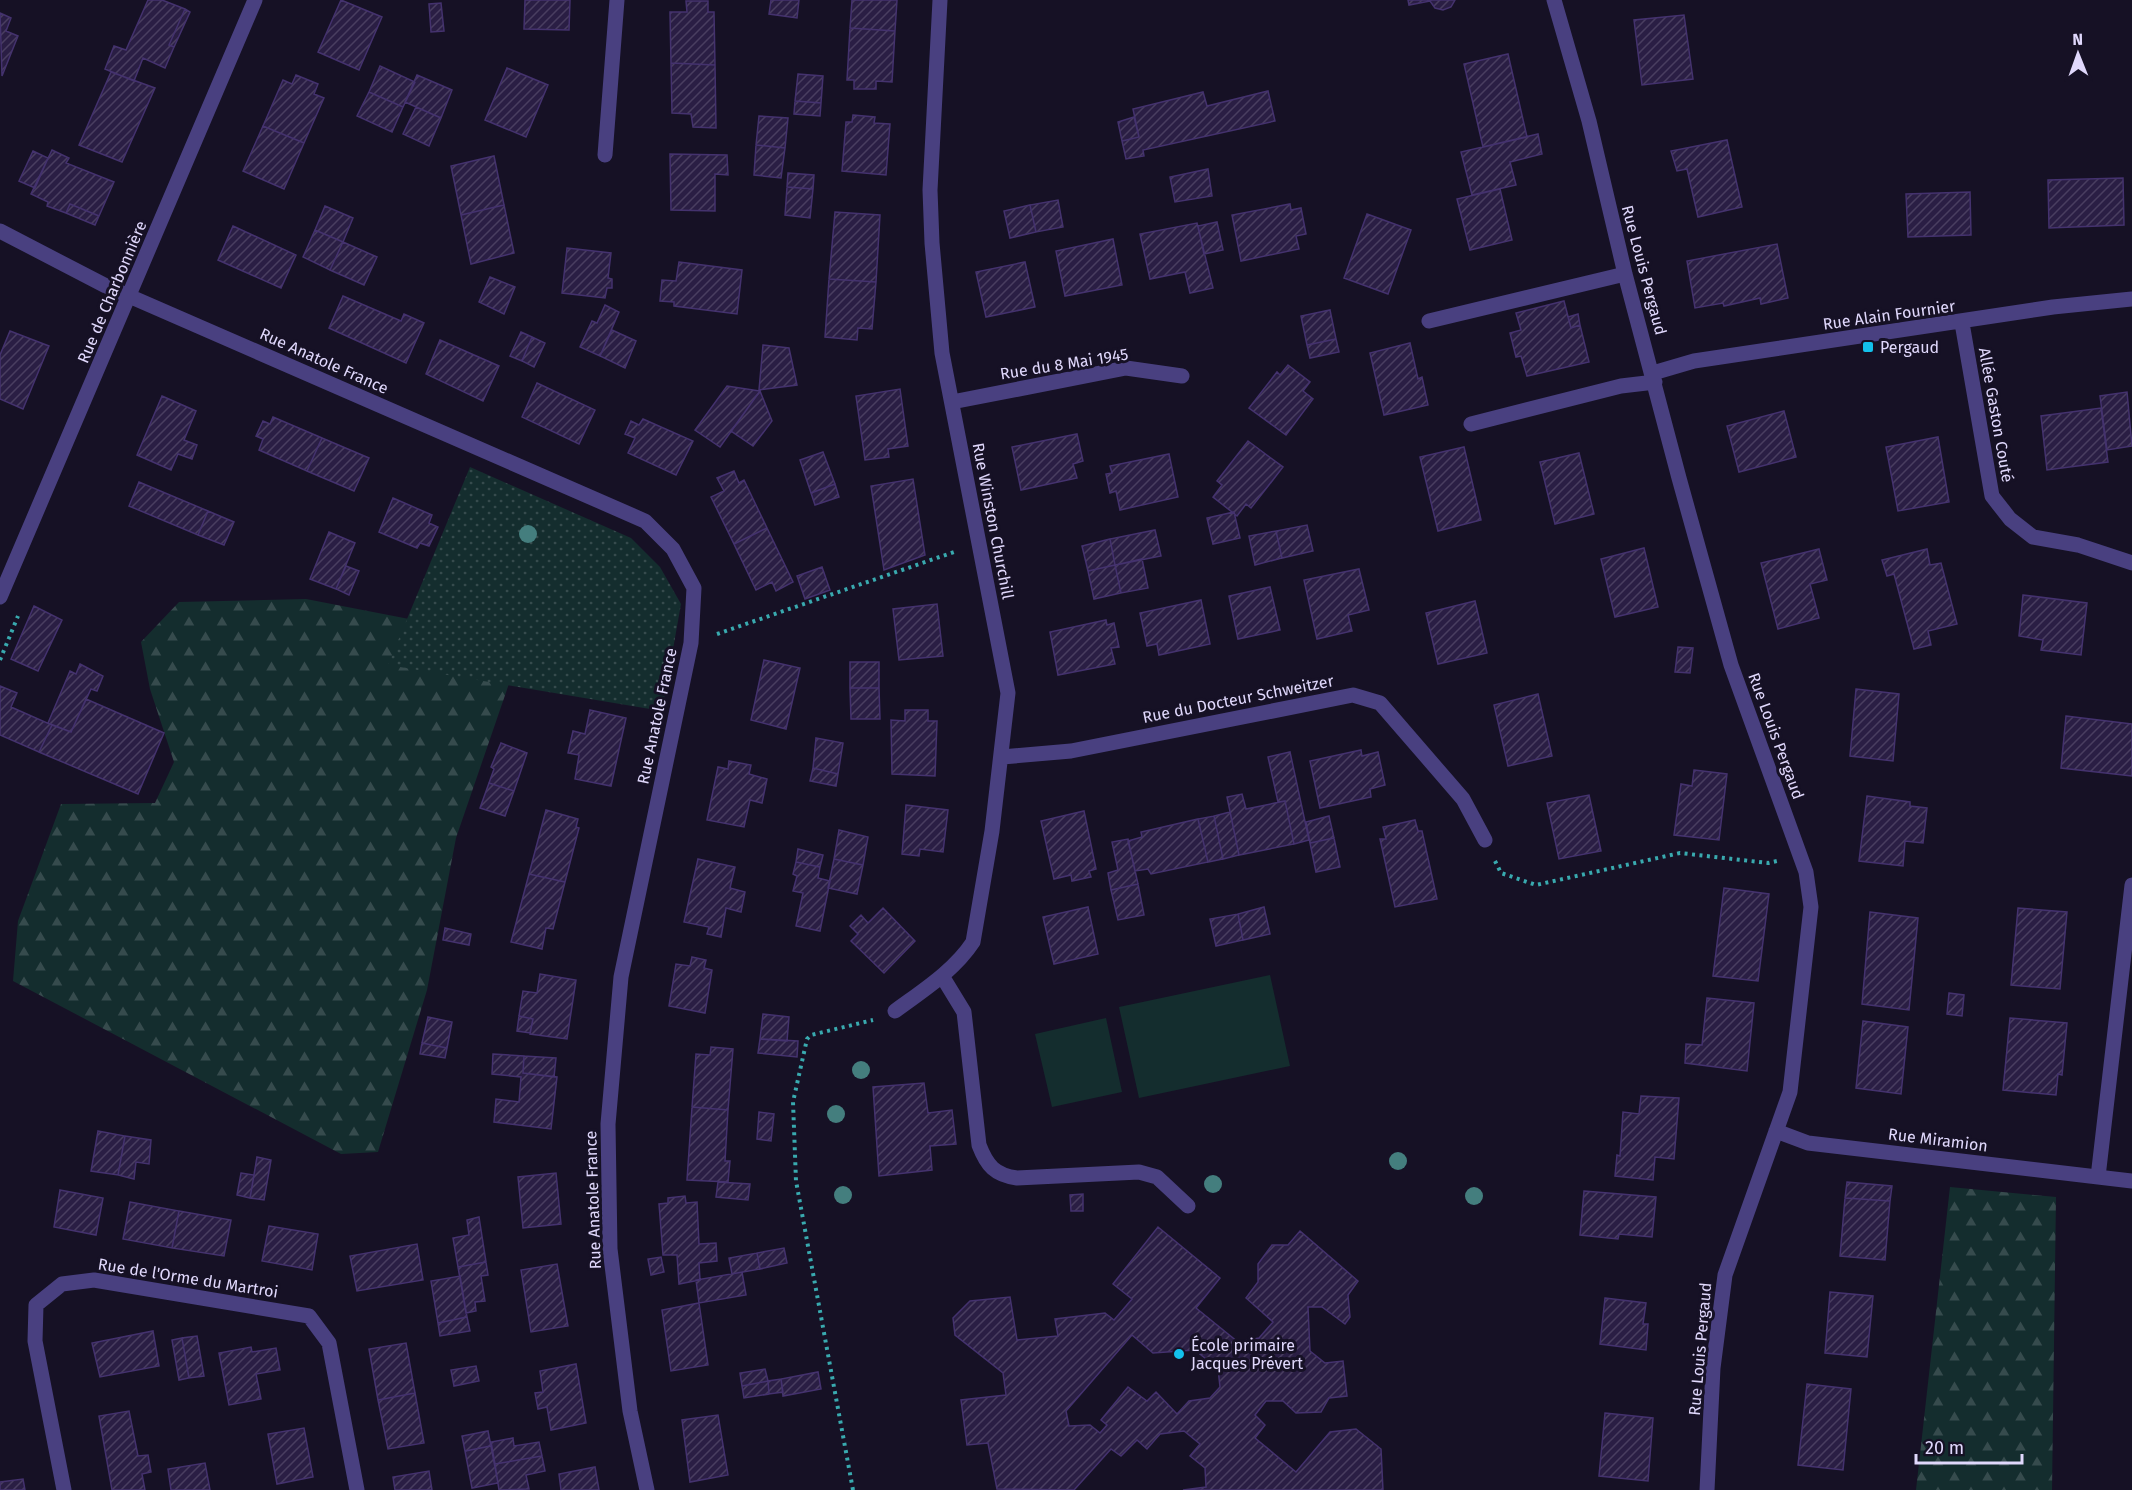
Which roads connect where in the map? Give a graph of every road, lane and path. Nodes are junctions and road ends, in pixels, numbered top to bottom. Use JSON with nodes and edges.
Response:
{"nodes":[{"id":1,"x":255,"y":0,"type":"edge"},
{"id":2,"x":617,"y":0,"type":"edge"},
{"id":3,"x":940,"y":0,"type":"edge"},
{"id":4,"x":1554,"y":0,"type":"edge"},
{"id":5,"x":605,"y":155,"type":"dead end"},
{"id":6,"x":0,"y":231,"type":"edge"},
{"id":7,"x":1625,"y":274,"type":"junction"},
{"id":8,"x":130,"y":296,"type":"junction"},
{"id":9,"x":2132,"y":299,"type":"edge"},
{"id":10,"x":1428,"y":321,"type":"dead end"},
{"id":11,"x":1962,"y":322,"type":"junction"},
{"id":12,"x":1182,"y":376,"type":"dead end"},
{"id":13,"x":1654,"y":377,"type":"junction"},
{"id":14,"x":952,"y":402,"type":"junction"},
{"id":15,"x":1471,"y":424,"type":"dead end"},
{"id":16,"x":955,"y":552,"type":"dead end"},
{"id":17,"x":2132,"y":563,"type":"edge"},
{"id":18,"x":0,"y":596,"type":"edge"},
{"id":19,"x":691,"y":643,"type":"junction"},
{"id":20,"x":1002,"y":757,"type":"junction"},
{"id":21,"x":1485,"y":840,"type":"joint"},
{"id":22,"x":1801,"y":855,"type":"junction"},
{"id":23,"x":2132,"y":885,"type":"edge"},
{"id":24,"x":942,"y":975,"type":"junction"},
{"id":25,"x":895,"y":1011,"type":"joint"},
{"id":26,"x":1776,"y":1131,"type":"junction"},
{"id":27,"x":2098,"y":1177,"type":"junction"},
{"id":28,"x":2132,"y":1181,"type":"edge"},
{"id":29,"x":1188,"y":1206,"type":"dead end"},
{"id":30,"x":64,"y":1490,"type":"edge"},
{"id":31,"x":357,"y":1490,"type":"edge"},
{"id":32,"x":647,"y":1490,"type":"edge"},
{"id":33,"x":853,"y":1490,"type":"edge"},
{"id":34,"x":1707,"y":1490,"type":"edge"}],
"edges":[{"from":1,"to":8,"type":"street","name":"Rue de Charbonnière"},
{"from":2,"to":5,"type":"street"},
{"from":3,"to":14,"type":"street","name":"Rue Winston Churchill"},
{"from":4,"to":7,"type":"street","name":"Rue Louis Pergaud"},
{"from":6,"to":8,"type":"street","name":"Rue Anatole France"},
{"from":7,"to":10,"type":"street"},
{"from":7,"to":13,"type":"street","name":"Rue Louis Pergaud"},
{"from":8,"to":18,"type":"street","name":"Rue de Charbonnière"},
{"from":8,"to":19,"type":"street","name":"Rue Anatole France"},
{"from":9,"to":11,"type":"street","name":"Rue Alain Fournier"},
{"from":11,"to":13,"type":"street","name":"Rue Alain Fournier"},
{"from":11,"to":17,"type":"street","name":"Allée Gaston Couté"},
{"from":12,"to":14,"type":"street","name":"Rue du 8 Mai 1945"},
{"from":13,"to":15,"type":"street","name":"Rue Alain Fournier"},
{"from":13,"to":22,"type":"street","name":"Rue Louis Pergaud"},
{"from":14,"to":20,"type":"street","name":"Rue Winston Churchill"},
{"from":16,"to":19,"type":"path"},
{"from":19,"to":32,"type":"street","name":"Rue Anatole France"},
{"from":20,"to":21,"type":"street","name":"Rue du Docteur Schweitzer"},
{"from":20,"to":24,"type":"street","name":"Rue Winston Churchill"},
{"from":21,"to":22,"type":"path"},
{"from":22,"to":26,"type":"street","name":"Rue Louis Pergaud"},
{"from":23,"to":27,"type":"street"},
{"from":24,"to":25,"type":"street","name":"Rue Winston Churchill"},
{"from":24,"to":29,"type":"street"},
{"from":25,"to":33,"type":"path"},
{"from":26,"to":27,"type":"street","name":"Rue Miramion"},
{"from":26,"to":34,"type":"street","name":"Rue Louis Pergaud"},
{"from":27,"to":28,"type":"street","name":"Rue Miramion"},
{"from":30,"to":31,"type":"street","name":"Rue de l'Orme du Martroi"}]}
